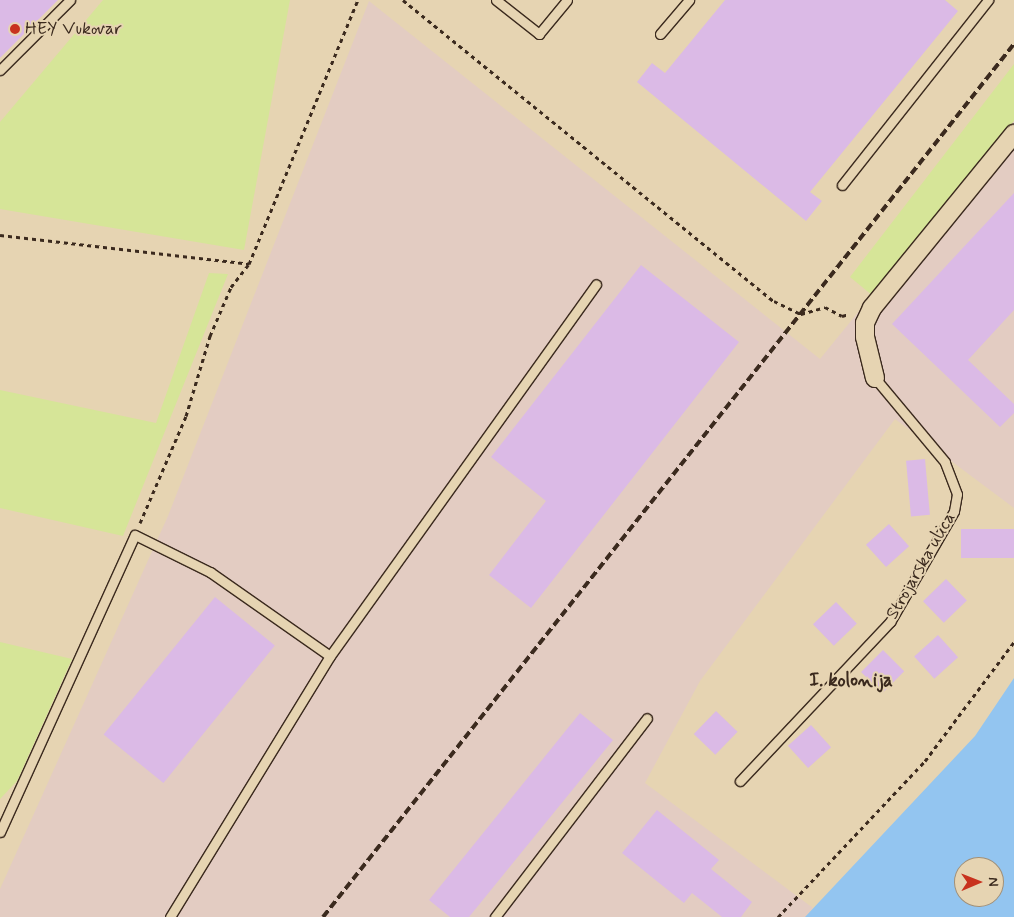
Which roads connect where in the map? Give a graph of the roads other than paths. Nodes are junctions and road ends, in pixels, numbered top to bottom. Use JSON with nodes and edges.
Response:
{"nodes":[{"id":1,"x":70,"y":0,"type":"edge"},
{"id":2,"x":496,"y":0,"type":"edge"},
{"id":3,"x":567,"y":0,"type":"edge"},
{"id":4,"x":689,"y":0,"type":"edge"},
{"id":5,"x":988,"y":0,"type":"edge"},
{"id":6,"x":660,"y":34,"type":"dead end"},
{"id":7,"x":0,"y":70,"type":"edge"},
{"id":8,"x":1014,"y":134,"type":"edge"},
{"id":9,"x":842,"y":185,"type":"dead end"},
{"id":10,"x":596,"y":285,"type":"dead end"},
{"id":11,"x":875,"y":378,"type":"joint"},
{"id":12,"x":330,"y":656,"type":"junction"},
{"id":13,"x":647,"y":718,"type":"dead end"},
{"id":14,"x":740,"y":781,"type":"dead end"},
{"id":15,"x":0,"y":832,"type":"edge"},
{"id":16,"x":170,"y":917,"type":"edge"},
{"id":17,"x":495,"y":917,"type":"edge"}],
"edges":[{"from":1,"to":7,"type":"lane"},
{"from":2,"to":3,"type":"lane"},
{"from":4,"to":6,"type":"lane"},
{"from":5,"to":9,"type":"lane"},
{"from":8,"to":11,"type":"street","name":"Strojarska ulica"},
{"from":10,"to":12,"type":"lane"},
{"from":11,"to":14,"type":"lane","name":"Strojarska ulica"},
{"from":12,"to":15,"type":"lane"},
{"from":12,"to":16,"type":"lane"},
{"from":13,"to":17,"type":"lane"}]}
